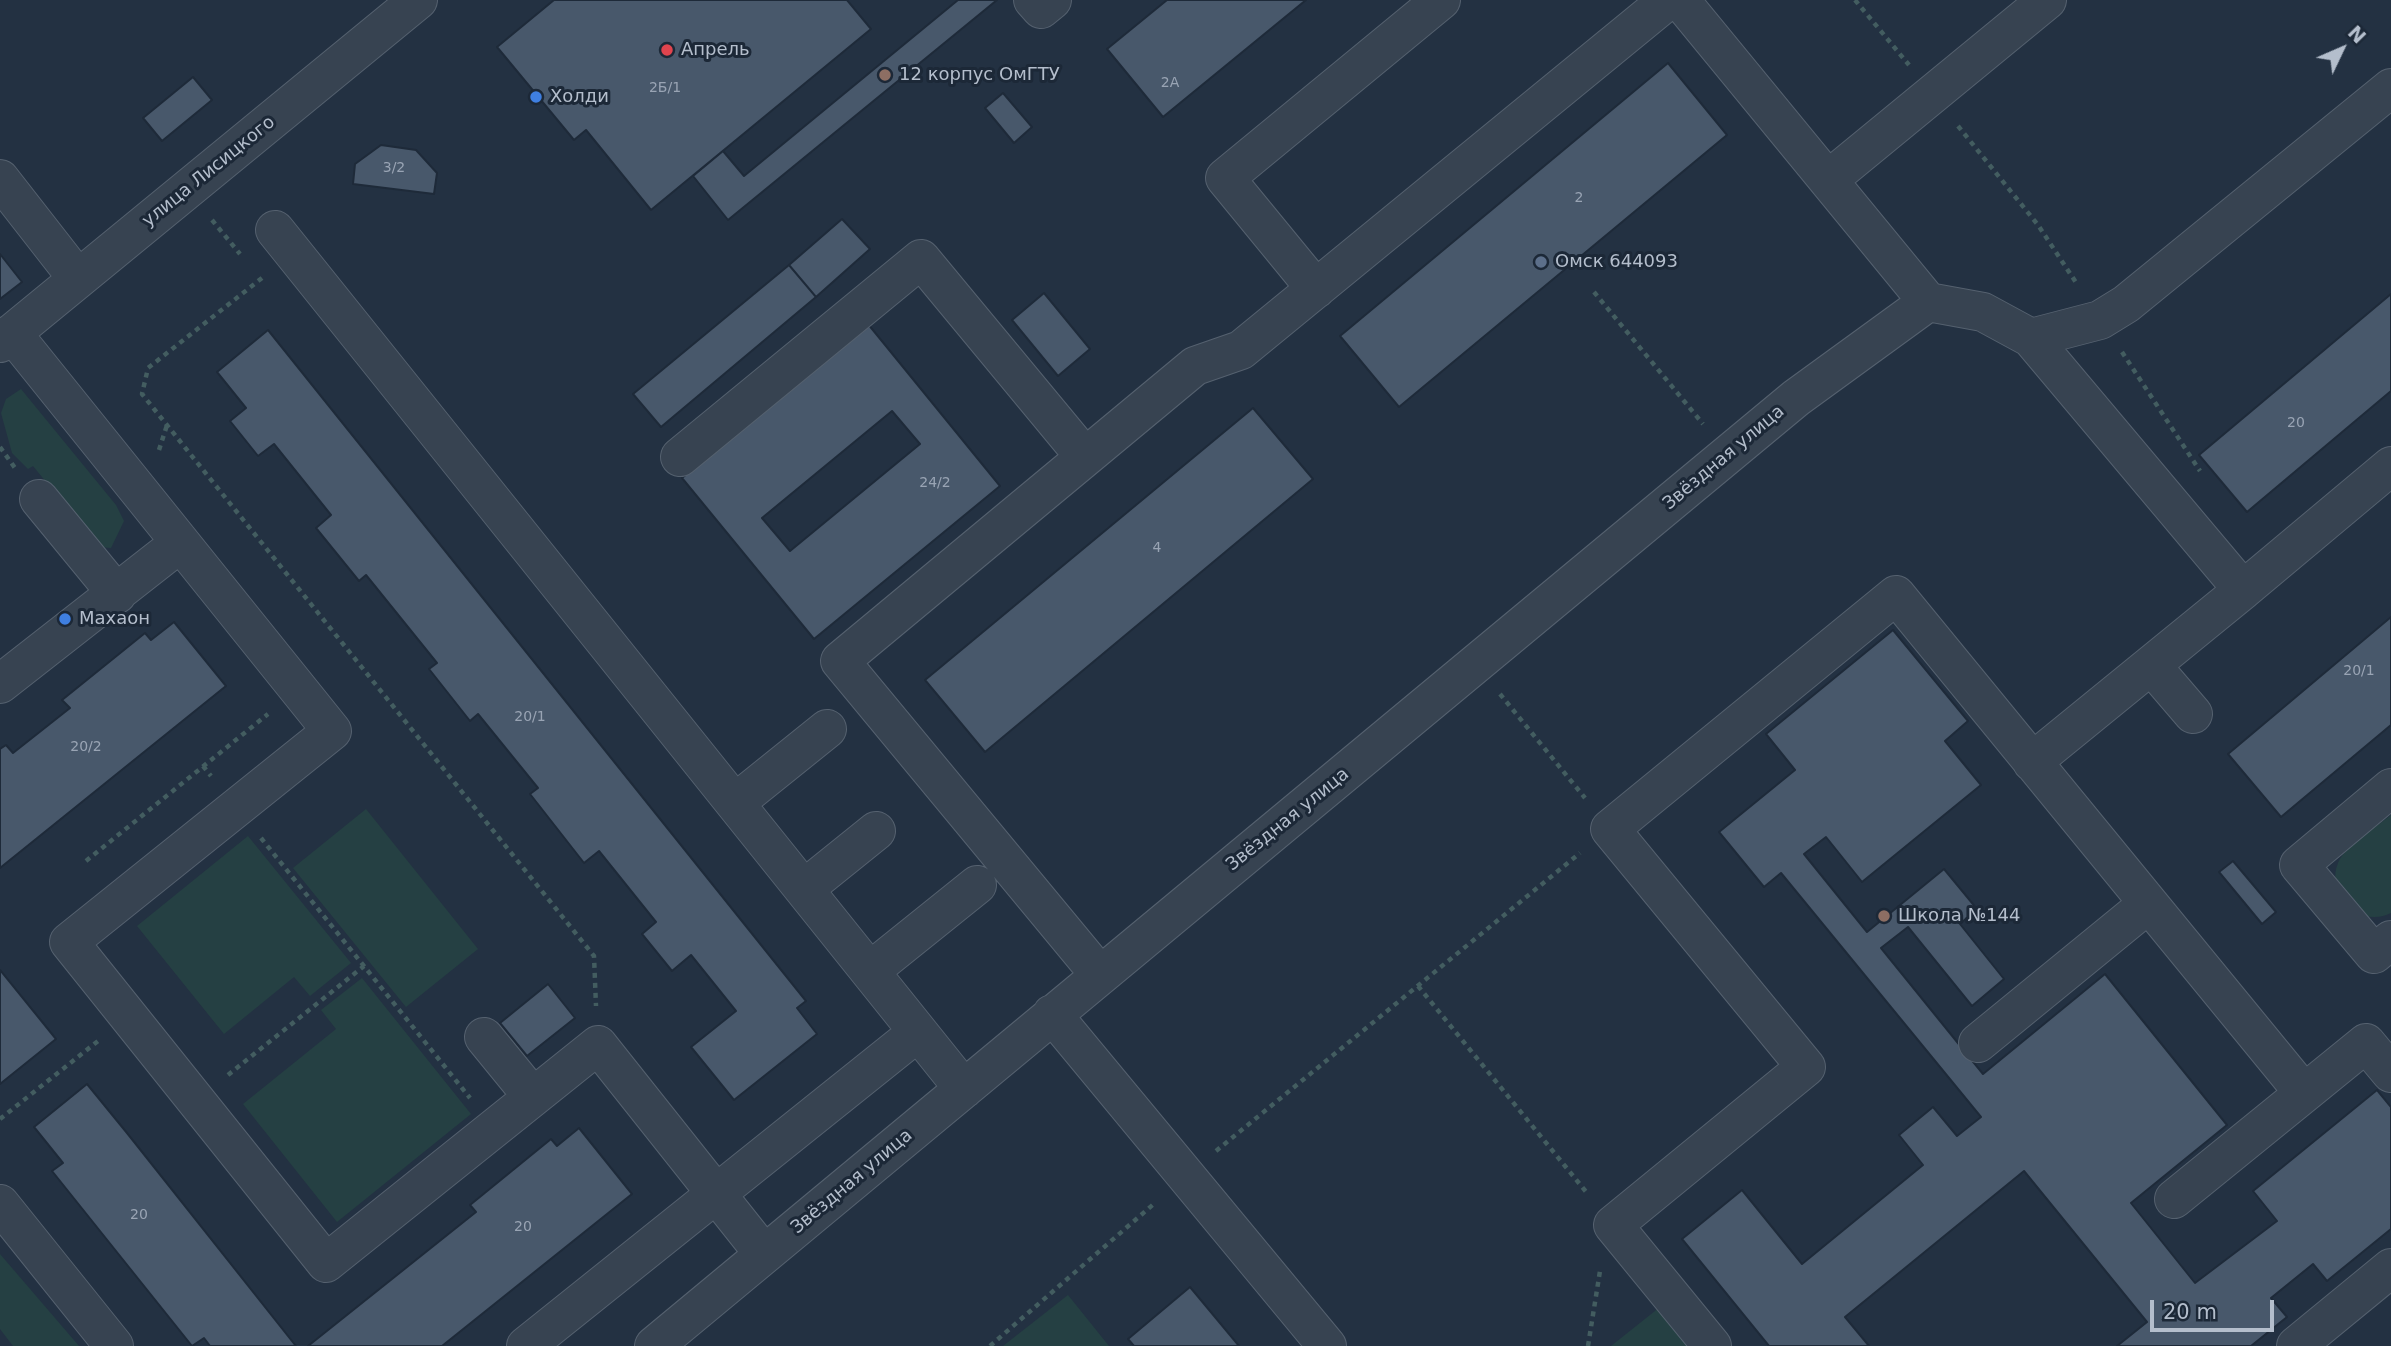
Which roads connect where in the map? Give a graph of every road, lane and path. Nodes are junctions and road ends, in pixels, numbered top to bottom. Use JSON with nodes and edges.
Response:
{"nodes":[{"id":1,"x":1033,"y":0,"type":"edge"},
{"id":2,"x":1052,"y":0,"type":"edge"},
{"id":3,"x":1441,"y":0,"type":"edge"},
{"id":4,"x":1668,"y":0,"type":"edge"},
{"id":5,"x":1680,"y":0,"type":"edge"},
{"id":6,"x":1855,"y":0,"type":"edge"},
{"id":7,"x":2047,"y":0,"type":"edge"},
{"id":8,"x":401,"y":5,"type":"edge"},
{"id":9,"x":2391,"y":88,"type":"edge"},
{"id":10,"x":1933,"y":93,"type":"junction"},
{"id":11,"x":0,"y":179,"type":"edge"},
{"id":12,"x":1828,"y":180,"type":"junction"},
{"id":13,"x":187,"y":190,"type":"junction"},
{"id":14,"x":284,"y":242,"type":"joint"},
{"id":15,"x":244,"y":259,"type":"dead end"},
{"id":16,"x":252,"y":269,"type":"dead end"},
{"id":17,"x":78,"y":279,"type":"junction"},
{"id":18,"x":261,"y":279,"type":"junction"},
{"id":19,"x":1316,"y":289,"type":"junction"},
{"id":20,"x":1594,"y":292,"type":"dead end"},
{"id":21,"x":1928,"y":302,"type":"junction"},
{"id":22,"x":2100,"y":320,"type":"junction"},
{"id":23,"x":6,"y":338,"type":"edge"},
{"id":24,"x":2031,"y":338,"type":"junction"},
{"id":25,"x":1728,"y":454,"type":"junction"},
{"id":26,"x":680,"y":457,"type":"dead end"},
{"id":27,"x":1085,"y":457,"type":"junction"},
{"id":28,"x":2391,"y":466,"type":"edge"},
{"id":29,"x":2202,"y":475,"type":"dead end"},
{"id":30,"x":39,"y":499,"type":"dead end"},
{"id":31,"x":180,"y":543,"type":"junction"},
{"id":32,"x":2244,"y":590,"type":"junction"},
{"id":33,"x":117,"y":594,"type":"junction"},
{"id":34,"x":1477,"y":665,"type":"junction"},
{"id":35,"x":2151,"y":665,"type":"junction"},
{"id":36,"x":0,"y":684,"type":"edge"},
{"id":37,"x":299,"y":690,"type":"junction"},
{"id":38,"x":2193,"y":715,"type":"dead end"},
{"id":39,"x":827,"y":729,"type":"dead end"},
{"id":40,"x":2032,"y":762,"type":"junction"},
{"id":41,"x":203,"y":766,"type":"junction"},
{"id":42,"x":2391,"y":788,"type":"edge"},
{"id":43,"x":735,"y":803,"type":"junction"},
{"id":44,"x":236,"y":807,"type":"junction"},
{"id":45,"x":1611,"y":829,"type":"junction"},
{"id":46,"x":876,"y":831,"type":"dead end"},
{"id":47,"x":86,"y":861,"type":"dead end"},
{"id":48,"x":977,"y":885,"type":"dead end"},
{"id":49,"x":804,"y":889,"type":"junction"},
{"id":50,"x":2148,"y":904,"type":"junction"},
{"id":51,"x":2391,"y":940,"type":"edge"},
{"id":52,"x":364,"y":966,"type":"junction"},
{"id":53,"x":870,"y":971,"type":"junction"},
{"id":54,"x":1100,"y":975,"type":"junction"},
{"id":55,"x":1418,"y":986,"type":"junction"},
{"id":56,"x":1052,"y":1014,"type":"junction"},
{"id":57,"x":128,"y":1016,"type":"junction"},
{"id":58,"x":918,"y":1032,"type":"junction"},
{"id":59,"x":484,"y":1037,"type":"dead end"},
{"id":60,"x":1978,"y":1043,"type":"dead end"},
{"id":61,"x":598,"y":1045,"type":"junction"},
{"id":62,"x":2391,"y":1073,"type":"edge"},
{"id":63,"x":964,"y":1089,"type":"junction"},
{"id":64,"x":2304,"y":1093,"type":"junction"},
{"id":65,"x":533,"y":1097,"type":"junction"},
{"id":66,"x":196,"y":1100,"type":"junction"},
{"id":67,"x":0,"y":1119,"type":"edge"},
{"id":68,"x":495,"y":1128,"type":"junction"},
{"id":69,"x":1186,"y":1175,"type":"junction"},
{"id":70,"x":716,"y":1194,"type":"junction"},
{"id":71,"x":2174,"y":1199,"type":"dead end"},
{"id":72,"x":0,"y":1204,"type":"edge"},
{"id":73,"x":1613,"y":1225,"type":"junction"},
{"id":74,"x":764,"y":1254,"type":"junction"},
{"id":75,"x":2391,"y":1268,"type":"edge"},
{"id":76,"x":114,"y":1346,"type":"edge"},
{"id":77,"x":526,"y":1346,"type":"edge"},
{"id":78,"x":654,"y":1346,"type":"edge"},
{"id":79,"x":990,"y":1346,"type":"edge"},
{"id":80,"x":1326,"y":1346,"type":"edge"},
{"id":81,"x":1588,"y":1346,"type":"edge"},
{"id":82,"x":1712,"y":1346,"type":"edge"},
{"id":83,"x":2296,"y":1346,"type":"edge"}],
"edges":[{"from":1,"to":2,"type":"street"},
{"from":3,"to":19,"type":"street"},
{"from":4,"to":19,"type":"street"},
{"from":5,"to":12,"type":"street"},
{"from":6,"to":10,"type":"path"},
{"from":7,"to":10,"type":"street"},
{"from":8,"to":13,"type":"street","name":"улица Лисицкого"},
{"from":9,"to":22,"type":"street"},
{"from":10,"to":12,"type":"street"},
{"from":10,"to":22,"type":"path"},
{"from":11,"to":17,"type":"street"},
{"from":12,"to":21,"type":"street"},
{"from":13,"to":15,"type":"path"},
{"from":13,"to":17,"type":"street","name":"улица Лисицкого"},
{"from":14,"to":18,"type":"path"},
{"from":14,"to":43,"type":"street"},
{"from":16,"to":18,"type":"path"},
{"from":17,"to":23,"type":"street","name":"улица Лисицкого"},
{"from":18,"to":61,"type":"path"},
{"from":19,"to":27,"type":"street"},
{"from":20,"to":25,"type":"path"},
{"from":21,"to":24,"type":"street"},
{"from":21,"to":25,"type":"street","name":"Звёздная улица"},
{"from":22,"to":24,"type":"street"},
{"from":22,"to":29,"type":"path"},
{"from":23,"to":31,"type":"street"},
{"from":24,"to":32,"type":"street"},
{"from":25,"to":34,"type":"street","name":"Звёздная улица"},
{"from":26,"to":27,"type":"street"},
{"from":27,"to":54,"type":"street"},
{"from":28,"to":32,"type":"street"},
{"from":30,"to":33,"type":"street"},
{"from":31,"to":33,"type":"street"},
{"from":31,"to":37,"type":"street"},
{"from":32,"to":35,"type":"street"},
{"from":33,"to":36,"type":"street"},
{"from":34,"to":45,"type":"path"},
{"from":34,"to":54,"type":"street","name":"Звёздная улица"},
{"from":35,"to":38,"type":"street"},
{"from":35,"to":40,"type":"street"},
{"from":37,"to":41,"type":"path"},
{"from":37,"to":44,"type":"street"},
{"from":39,"to":43,"type":"street"},
{"from":40,"to":45,"type":"street"},
{"from":40,"to":50,"type":"street"},
{"from":41,"to":44,"type":"path"},
{"from":41,"to":47,"type":"path"},
{"from":42,"to":51,"type":"street"},
{"from":43,"to":49,"type":"street"},
{"from":44,"to":52,"type":"path"},
{"from":44,"to":57,"type":"street"},
{"from":45,"to":55,"type":"path"},
{"from":45,"to":73,"type":"street"},
{"from":46,"to":49,"type":"street"},
{"from":48,"to":53,"type":"street"},
{"from":49,"to":53,"type":"street"},
{"from":50,"to":60,"type":"street"},
{"from":50,"to":64,"type":"street"},
{"from":52,"to":66,"type":"path"},
{"from":52,"to":68,"type":"path"},
{"from":53,"to":58,"type":"street"},
{"from":54,"to":56,"type":"street","name":"Звёздная улица"},
{"from":55,"to":69,"type":"path"},
{"from":55,"to":73,"type":"path"},
{"from":56,"to":63,"type":"street","name":"Звёздная улица"},
{"from":56,"to":69,"type":"street"},
{"from":57,"to":66,"type":"street"},
{"from":57,"to":67,"type":"path"},
{"from":58,"to":63,"type":"street"},
{"from":58,"to":70,"type":"street"},
{"from":59,"to":65,"type":"street"},
{"from":61,"to":65,"type":"street"},
{"from":61,"to":70,"type":"street"},
{"from":62,"to":64,"type":"street"},
{"from":63,"to":74,"type":"street","name":"Звёздная улица"},
{"from":64,"to":71,"type":"street"},
{"from":65,"to":68,"type":"street"},
{"from":66,"to":68,"type":"street"},
{"from":69,"to":79,"type":"path"},
{"from":69,"to":80,"type":"street"},
{"from":70,"to":74,"type":"street"},
{"from":70,"to":77,"type":"street"},
{"from":72,"to":76,"type":"street"},
{"from":73,"to":81,"type":"path"},
{"from":73,"to":82,"type":"street"},
{"from":74,"to":78,"type":"street","name":"Звёздная улица"},
{"from":75,"to":83,"type":"street"}]}
